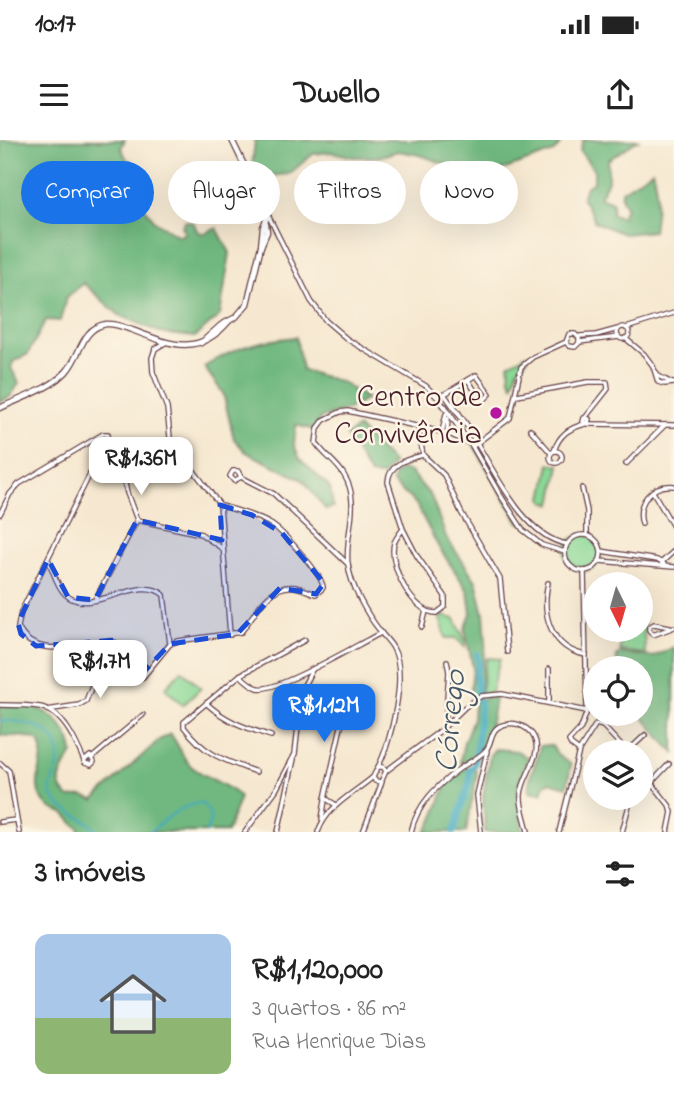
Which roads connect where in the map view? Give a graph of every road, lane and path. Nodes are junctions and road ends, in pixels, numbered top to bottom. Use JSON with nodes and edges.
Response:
{"nodes":[{"id":1,"x":232,"y":140,"type":"edge"},
{"id":2,"x":242,"y":161,"type":"edge"},
{"id":3,"x":266,"y":224,"type":"edge"},
{"id":4,"x":272,"y":224,"type":"edge"},
{"id":5,"x":673,"y":315,"type":"edge"},
{"id":6,"x":625,"y":328,"type":"junction"},
{"id":7,"x":618,"y":329,"type":"junction"},
{"id":8,"x":622,"y":338,"type":"junction"},
{"id":9,"x":155,"y":339,"type":"junction"},
{"id":10,"x":579,"y":339,"type":"junction"},
{"id":11,"x":165,"y":342,"type":"junction"},
{"id":12,"x":566,"y":342,"type":"junction"},
{"id":13,"x":155,"y":349,"type":"junction"},
{"id":14,"x":468,"y":380,"type":"junction"},
{"id":15,"x":673,"y":383,"type":"edge"},
{"id":16,"x":444,"y":394,"type":"junction"},
{"id":17,"x":517,"y":395,"type":"junction"},
{"id":18,"x":440,"y":400,"type":"junction"},
{"id":19,"x":0,"y":408,"type":"edge"},
{"id":20,"x":448,"y":418,"type":"junction"},
{"id":21,"x":586,"y":422,"type":"junction"},
{"id":22,"x":674,"y":425,"type":"edge"},
{"id":23,"x":664,"y":426,"type":"junction"},
{"id":24,"x":418,"y":428,"type":"junction"},
{"id":25,"x":530,"y":429,"type":"dead end"},
{"id":26,"x":445,"y":433,"type":"junction"},
{"id":27,"x":472,"y":434,"type":"junction"},
{"id":28,"x":464,"y":437,"type":"junction"},
{"id":29,"x":98,"y":438,"type":"junction"},
{"id":30,"x":478,"y":443,"type":"junction"},
{"id":31,"x":471,"y":445,"type":"junction"},
{"id":32,"x":104,"y":446,"type":"junction"},
{"id":33,"x":552,"y":452,"type":"junction"},
{"id":34,"x":423,"y":455,"type":"junction"},
{"id":35,"x":626,"y":464,"type":"dead end"},
{"id":36,"x":241,"y":477,"type":"dead end"},
{"id":37,"x":124,"y":479,"type":"dead end"},
{"id":38,"x":674,"y":486,"type":"edge"},
{"id":39,"x":582,"y":488,"type":"dead end"},
{"id":40,"x":653,"y":492,"type":"junction"},
{"id":41,"x":220,"y":505,"type":"junction"},
{"id":42,"x":0,"y":513,"type":"edge"},
{"id":43,"x":137,"y":520,"type":"junction"},
{"id":44,"x":530,"y":523,"type":"junction"},
{"id":45,"x":642,"y":524,"type":"dead end"},
{"id":46,"x":403,"y":528,"type":"junction"},
{"id":47,"x":674,"y":528,"type":"edge"},
{"id":48,"x":523,"y":530,"type":"junction"},
{"id":49,"x":587,"y":535,"type":"junction"},
{"id":50,"x":567,"y":544,"type":"junction"},
{"id":51,"x":223,"y":549,"type":"junction"},
{"id":52,"x":601,"y":551,"type":"junction"},
{"id":53,"x":674,"y":551,"type":"edge"},
{"id":54,"x":565,"y":552,"type":"junction"},
{"id":55,"x":48,"y":559,"type":"junction"},
{"id":56,"x":599,"y":561,"type":"junction"},
{"id":57,"x":348,"y":564,"type":"junction"},
{"id":58,"x":662,"y":564,"type":"junction"},
{"id":59,"x":674,"y":567,"type":"edge"},
{"id":60,"x":584,"y":571,"type":"junction"},
{"id":61,"x":548,"y":583,"type":"dead end"},
{"id":62,"x":95,"y":600,"type":"junction"},
{"id":63,"x":426,"y":611,"type":"junction"},
{"id":64,"x":422,"y":626,"type":"dead end"},
{"id":65,"x":672,"y":627,"type":"edge"},
{"id":66,"x":381,"y":633,"type":"junction"},
{"id":67,"x":230,"y":635,"type":"junction"},
{"id":68,"x":305,"y":640,"type":"dead end"},
{"id":69,"x":109,"y":641,"type":"junction"},
{"id":70,"x":170,"y":644,"type":"junction"},
{"id":71,"x":508,"y":652,"type":"dead end"},
{"id":72,"x":586,"y":655,"type":"joint"},
{"id":73,"x":447,"y":661,"type":"dead end"},
{"id":74,"x":549,"y":669,"type":"dead end"},
{"id":75,"x":312,"y":670,"type":"junction"},
{"id":76,"x":240,"y":675,"type":"junction"},
{"id":77,"x":348,"y":695,"type":"dead end"},
{"id":78,"x":549,"y":702,"type":"junction"},
{"id":79,"x":206,"y":703,"type":"junction"},
{"id":80,"x":0,"y":705,"type":"edge"},
{"id":81,"x":47,"y":710,"type":"junction"},
{"id":82,"x":583,"y":710,"type":"edge"},
{"id":83,"x":446,"y":712,"type":"junction"},
{"id":84,"x":143,"y":715,"type":"dead end"},
{"id":85,"x":455,"y":717,"type":"junction"},
{"id":86,"x":583,"y":722,"type":"edge"},
{"id":87,"x":445,"y":726,"type":"junction"},
{"id":88,"x":645,"y":735,"type":"dead end"},
{"id":89,"x":271,"y":736,"type":"dead end"},
{"id":90,"x":585,"y":740,"type":"edge"},
{"id":91,"x":615,"y":740,"type":"edge"},
{"id":92,"x":640,"y":740,"type":"edge"},
{"id":93,"x":583,"y":744,"type":"edge"},
{"id":94,"x":487,"y":749,"type":"junction"},
{"id":95,"x":579,"y":751,"type":"junction"},
{"id":96,"x":295,"y":754,"type":"junction"},
{"id":97,"x":93,"y":757,"type":"junction"},
{"id":98,"x":84,"y":761,"type":"junction"},
{"id":99,"x":0,"y":763,"type":"edge"},
{"id":100,"x":668,"y":764,"type":"dead end"},
{"id":101,"x":383,"y":768,"type":"junction"},
{"id":102,"x":256,"y":772,"type":"dead end"},
{"id":103,"x":373,"y":777,"type":"junction"},
{"id":104,"x":282,"y":778,"type":"junction"},
{"id":105,"x":383,"y":779,"type":"junction"},
{"id":106,"x":653,"y":779,"type":"edge"},
{"id":107,"x":289,"y":782,"type":"junction"},
{"id":108,"x":377,"y":782,"type":"junction"},
{"id":109,"x":653,"y":783,"type":"edge"},
{"id":110,"x":362,"y":787,"type":"junction"},
{"id":111,"x":276,"y":790,"type":"junction"},
{"id":112,"x":286,"y":796,"type":"junction"},
{"id":113,"x":325,"y":798,"type":"junction"},
{"id":114,"x":377,"y":798,"type":"junction"},
{"id":115,"x":336,"y":805,"type":"junction"},
{"id":116,"x":324,"y":808,"type":"junction"},
{"id":117,"x":331,"y":810,"type":"junction"},
{"id":118,"x":628,"y":810,"type":"edge"},
{"id":119,"x":673,"y":812,"type":"edge"},
{"id":120,"x":323,"y":819,"type":"junction"},
{"id":121,"x":16,"y":820,"type":"junction"},
{"id":122,"x":0,"y":822,"type":"edge"},
{"id":123,"x":19,"y":832,"type":"edge"},
{"id":124,"x":245,"y":832,"type":"edge"},
{"id":125,"x":278,"y":832,"type":"edge"},
{"id":126,"x":318,"y":832,"type":"edge"},
{"id":127,"x":363,"y":832,"type":"edge"},
{"id":128,"x":411,"y":832,"type":"edge"},
{"id":129,"x":481,"y":832,"type":"edge"},
{"id":130,"x":528,"y":832,"type":"edge"},
{"id":131,"x":559,"y":832,"type":"edge"},
{"id":132,"x":622,"y":832,"type":"edge"},
{"id":133,"x":668,"y":832,"type":"edge"}],
"edges":[{"from":1,"to":2,"type":"street"},
{"from":3,"to":11,"type":"street"},
{"from":4,"to":18,"type":"street"},
{"from":5,"to":6,"type":"street"},
{"from":6,"to":7,"type":"street"},
{"from":6,"to":8,"type":"street"},
{"from":7,"to":8,"type":"street"},
{"from":7,"to":10,"type":"street"},
{"from":8,"to":10,"type":"street"},
{"from":8,"to":15,"type":"street"},
{"from":9,"to":11,"type":"street"},
{"from":9,"to":13,"type":"street"},
{"from":9,"to":19,"type":"street"},
{"from":10,"to":12,"type":"street"},
{"from":10,"to":12,"type":"street"},
{"from":11,"to":13,"type":"street"},
{"from":12,"to":17,"type":"street"},
{"from":13,"to":41,"type":"street"},
{"from":14,"to":14,"type":"street"},
{"from":14,"to":16,"type":"street"},
{"from":16,"to":18,"type":"street"},
{"from":16,"to":27,"type":"street"},
{"from":17,"to":21,"type":"street"},
{"from":17,"to":30,"type":"street"},
{"from":18,"to":20,"type":"street"},
{"from":18,"to":28,"type":"street"},
{"from":20,"to":26,"type":"street"},
{"from":20,"to":28,"type":"street"},
{"from":21,"to":23,"type":"street"},
{"from":21,"to":33,"type":"street"},
{"from":22,"to":23,"type":"street"},
{"from":23,"to":35,"type":"street"},
{"from":24,"to":26,"type":"street"},
{"from":24,"to":34,"type":"street"},
{"from":24,"to":57,"type":"street"},
{"from":25,"to":33,"type":"street"},
{"from":26,"to":31,"type":"street"},
{"from":27,"to":28,"type":"street"},
{"from":27,"to":30,"type":"street"},
{"from":28,"to":31,"type":"street"},
{"from":29,"to":32,"type":"street"},
{"from":29,"to":32,"type":"street"},
{"from":29,"to":42,"type":"street"},
{"from":30,"to":31,"type":"street"},
{"from":30,"to":44,"type":"street"},
{"from":31,"to":48,"type":"street"},
{"from":32,"to":55,"type":"street"},
{"from":33,"to":33,"type":"street"},
{"from":34,"to":46,"type":"street"},
{"from":34,"to":71,"type":"street"},
{"from":36,"to":57,"type":"street"},
{"from":37,"to":43,"type":"street"},
{"from":38,"to":40,"type":"street"},
{"from":39,"to":49,"type":"street"},
{"from":40,"to":45,"type":"street"},
{"from":40,"to":47,"type":"street"},
{"from":41,"to":51,"type":"street"},
{"from":41,"to":67,"type":"street"},
{"from":43,"to":51,"type":"street"},
{"from":43,"to":62,"type":"street"},
{"from":44,"to":48,"type":"street"},
{"from":44,"to":50,"type":"street"},
{"from":46,"to":63,"type":"street"},
{"from":46,"to":63,"type":"street"},
{"from":48,"to":54,"type":"street"},
{"from":49,"to":50,"type":"street"},
{"from":49,"to":52,"type":"street"},
{"from":50,"to":54,"type":"street"},
{"from":51,"to":67,"type":"street"},
{"from":52,"to":56,"type":"street"},
{"from":52,"to":58,"type":"street"},
{"from":53,"to":58,"type":"street"},
{"from":54,"to":60,"type":"street"},
{"from":55,"to":62,"type":"street"},
{"from":55,"to":69,"type":"street"},
{"from":56,"to":58,"type":"street"},
{"from":56,"to":60,"type":"street"},
{"from":57,"to":66,"type":"street"},
{"from":58,"to":59,"type":"street"},
{"from":60,"to":72,"type":"street"},
{"from":61,"to":72,"type":"street"},
{"from":62,"to":70,"type":"street"},
{"from":63,"to":64,"type":"street"},
{"from":65,"to":65,"type":"street"},
{"from":66,"to":75,"type":"street"},
{"from":66,"to":101,"type":"street"},
{"from":67,"to":70,"type":"street"},
{"from":68,"to":76,"type":"street"},
{"from":69,"to":70,"type":"street"},
{"from":69,"to":81,"type":"street"},
{"from":73,"to":83,"type":"street"},
{"from":74,"to":78,"type":"street"},
{"from":75,"to":76,"type":"street"},
{"from":75,"to":96,"type":"street"},
{"from":76,"to":79,"type":"street"},
{"from":77,"to":113,"type":"street"},
{"from":78,"to":82,"type":"street"},
{"from":78,"to":85,"type":"street"},
{"from":79,"to":89,"type":"street"},
{"from":79,"to":102,"type":"street"},
{"from":80,"to":81,"type":"street"},
{"from":81,"to":98,"type":"street"},
{"from":83,"to":85,"type":"street"},
{"from":83,"to":87,"type":"street"},
{"from":84,"to":97,"type":"street"},
{"from":85,"to":87,"type":"street"},
{"from":86,"to":95,"type":"street"},
{"from":87,"to":101,"type":"street"},
{"from":88,"to":92,"type":"street"},
{"from":90,"to":91,"type":"street"},
{"from":93,"to":95,"type":"street"},
{"from":94,"to":128,"type":"street"},
{"from":94,"to":129,"type":"street"},
{"from":94,"to":130,"type":"street"},
{"from":95,"to":131,"type":"street"},
{"from":96,"to":104,"type":"street"},
{"from":96,"to":107,"type":"street"},
{"from":97,"to":98,"type":"street"},
{"from":97,"to":98,"type":"street"},
{"from":99,"to":121,"type":"street"},
{"from":100,"to":106,"type":"street"},
{"from":101,"to":103,"type":"street"},
{"from":101,"to":105,"type":"street"},
{"from":103,"to":108,"type":"street"},
{"from":103,"to":110,"type":"street"},
{"from":104,"to":107,"type":"street"},
{"from":104,"to":111,"type":"street"},
{"from":105,"to":108,"type":"street"},
{"from":105,"to":114,"type":"street"},
{"from":107,"to":112,"type":"street"},
{"from":108,"to":110,"type":"street"},
{"from":108,"to":114,"type":"street"},
{"from":109,"to":119,"type":"street"},
{"from":110,"to":115,"type":"street"},
{"from":111,"to":112,"type":"street"},
{"from":111,"to":124,"type":"street"},
{"from":112,"to":125,"type":"street"},
{"from":113,"to":115,"type":"street"},
{"from":113,"to":116,"type":"street"},
{"from":114,"to":127,"type":"street"},
{"from":115,"to":117,"type":"street"},
{"from":116,"to":117,"type":"street"},
{"from":116,"to":120,"type":"street"},
{"from":117,"to":120,"type":"street"},
{"from":118,"to":132,"type":"street"},
{"from":119,"to":133,"type":"street"},
{"from":120,"to":126,"type":"street"},
{"from":121,"to":122,"type":"street"},
{"from":121,"to":123,"type":"street"}]}
